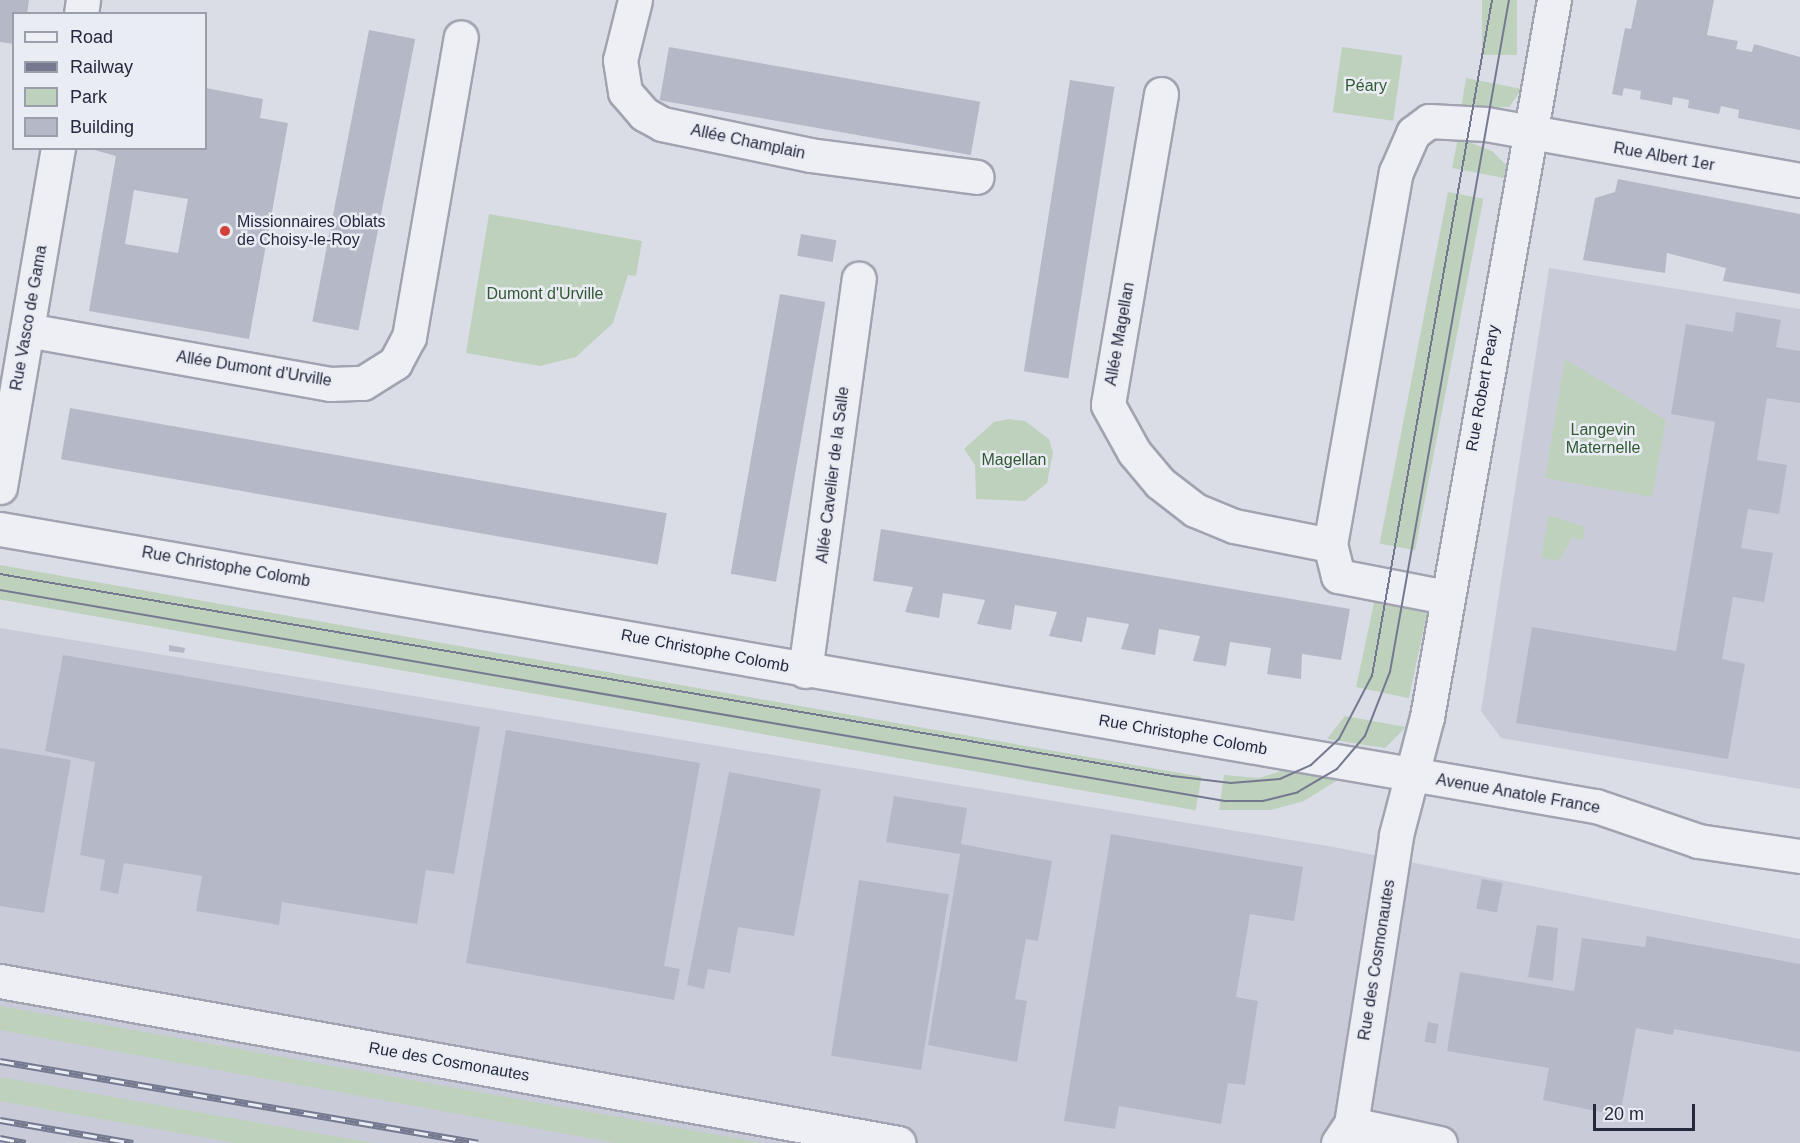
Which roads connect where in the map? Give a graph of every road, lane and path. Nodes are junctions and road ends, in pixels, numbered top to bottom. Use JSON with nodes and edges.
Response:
{"nodes":[{"id":1,"x":635,"y":0,"type":"edge"},
{"id":2,"x":1554,"y":0,"type":"edge"},
{"id":3,"x":462,"y":37,"type":"dead end"},
{"id":4,"x":1161,"y":94,"type":"dead end"},
{"id":5,"x":1529,"y":132,"type":"junction"},
{"id":6,"x":58,"y":150,"type":"edge"},
{"id":7,"x":977,"y":177,"type":"dead end"},
{"id":8,"x":1800,"y":180,"type":"edge"},
{"id":9,"x":859,"y":279,"type":"dead end"},
{"id":10,"x":27,"y":330,"type":"junction"},
{"id":11,"x":0,"y":488,"type":"edge"},
{"id":12,"x":0,"y":529,"type":"edge"},
{"id":13,"x":1330,"y":546,"type":"junction"},
{"id":14,"x":1446,"y":597,"type":"junction"},
{"id":15,"x":805,"y":670,"type":"junction"},
{"id":16,"x":1409,"y":774,"type":"junction"},
{"id":17,"x":1800,"y":856,"type":"edge"},
{"id":18,"x":0,"y":981,"type":"edge"},
{"id":19,"x":1345,"y":1133,"type":"edge"},
{"id":20,"x":899,"y":1143,"type":"edge"},
{"id":21,"x":1440,"y":1143,"type":"edge"}],
"edges":[{"from":1,"to":7,"type":"street","name":"Allée Champlain"},
{"from":2,"to":5,"type":"street","name":"Rue Robert Peary"},
{"from":3,"to":10,"type":"street","name":"Allée Dumont d'Urville"},
{"from":4,"to":13,"type":"street","name":"Allée Magellan"},
{"from":5,"to":8,"type":"street","name":"Rue Albert 1er"},
{"from":5,"to":13,"type":"street"},
{"from":5,"to":14,"type":"street","name":"Rue Robert Peary"},
{"from":6,"to":10,"type":"street","name":"Rue Vasco de Gama"},
{"from":9,"to":15,"type":"street","name":"Allée Cavelier de la Salle"},
{"from":10,"to":11,"type":"street","name":"Rue Vasco de Gama"},
{"from":12,"to":15,"type":"street","name":"Rue Christophe Colomb"},
{"from":13,"to":14,"type":"street"},
{"from":14,"to":16,"type":"street","name":"Rue Robert Peary"},
{"from":15,"to":16,"type":"street","name":"Rue Christophe Colomb"},
{"from":16,"to":17,"type":"street","name":"Avenue Anatole France"},
{"from":16,"to":19,"type":"street","name":"Rue des Cosmonautes"},
{"from":18,"to":20,"type":"street","name":"Rue des Cosmonautes"},
{"from":19,"to":21,"type":"street"}]}
